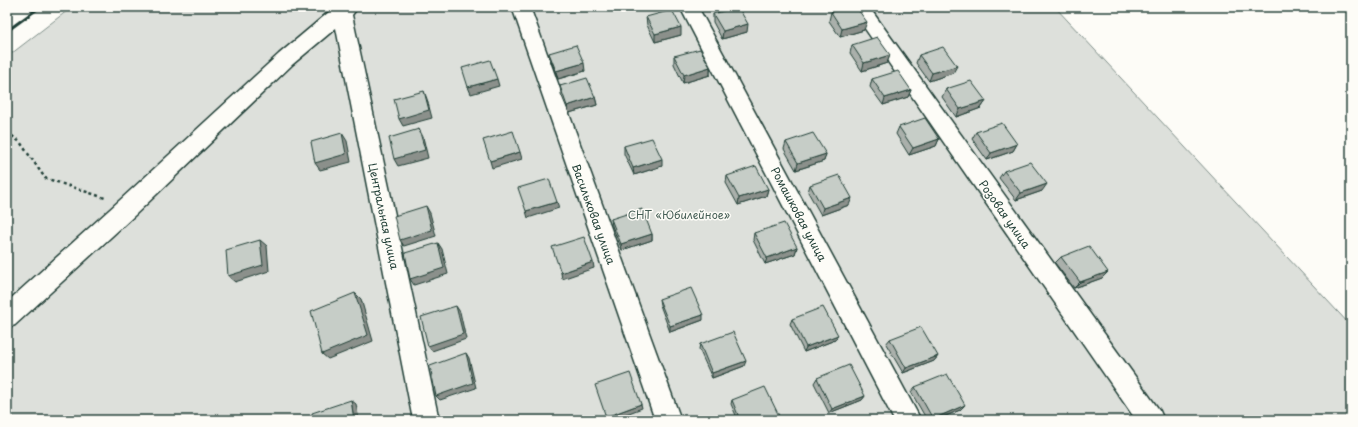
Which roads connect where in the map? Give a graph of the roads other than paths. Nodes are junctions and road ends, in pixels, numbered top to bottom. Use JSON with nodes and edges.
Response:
{"nodes":[{"id":1,"x":521,"y":7,"type":"edge"},
{"id":2,"x":689,"y":7,"type":"edge"},
{"id":3,"x":859,"y":7,"type":"edge"},
{"id":4,"x":346,"y":9,"type":"edge"},
{"id":5,"x":7,"y":318,"type":"edge"},
{"id":6,"x":426,"y":420,"type":"edge"},
{"id":7,"x":668,"y":420,"type":"edge"},
{"id":8,"x":908,"y":420,"type":"edge"},
{"id":9,"x":1151,"y":420,"type":"edge"}],
"edges":[{"from":1,"to":7,"type":"street","name":"Васильковая улица"},
{"from":2,"to":8,"type":"street","name":"Ромашковая улица"},
{"from":3,"to":9,"type":"street","name":"Розовая улица"},
{"from":4,"to":5,"type":"street"},
{"from":4,"to":6,"type":"street","name":"Центральная улица"}]}
